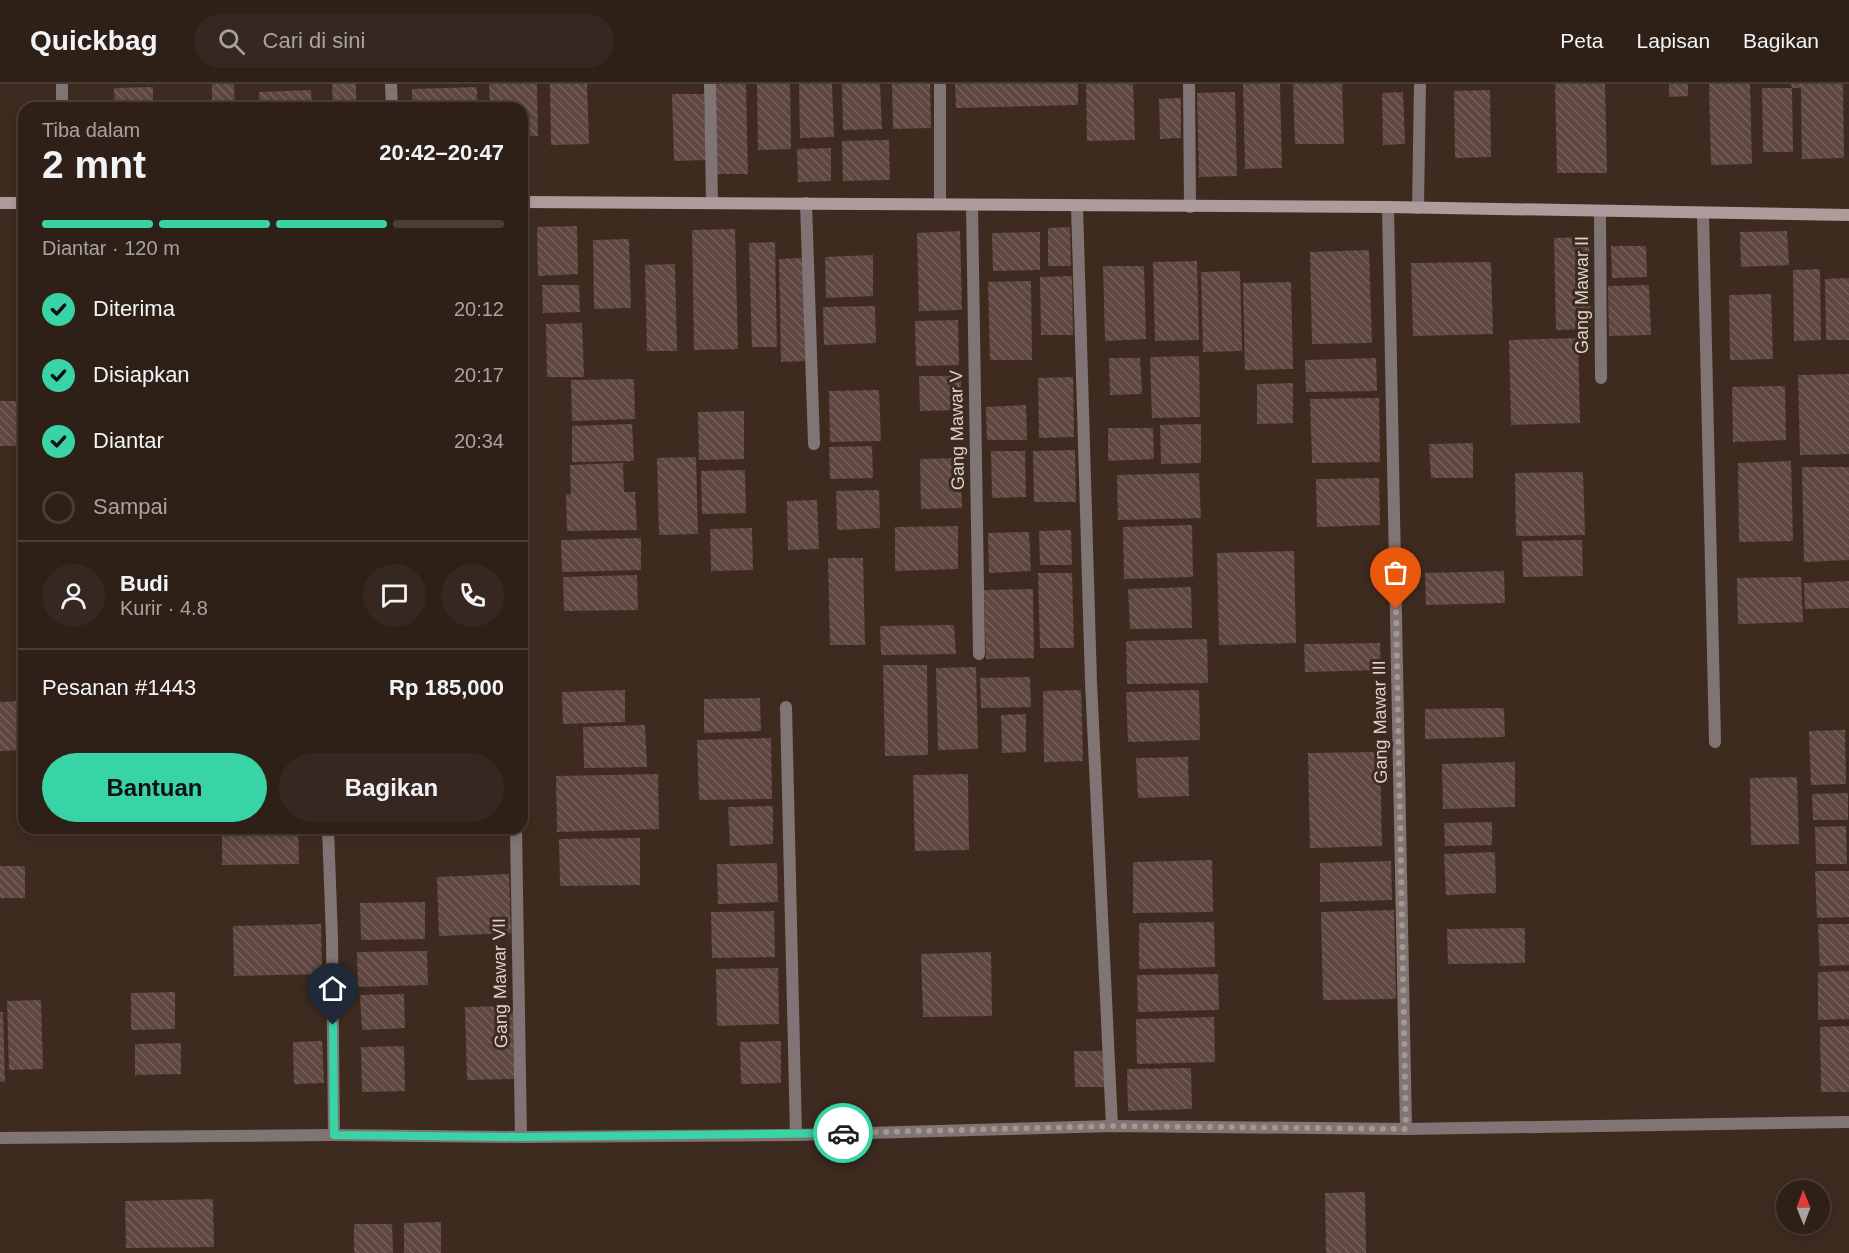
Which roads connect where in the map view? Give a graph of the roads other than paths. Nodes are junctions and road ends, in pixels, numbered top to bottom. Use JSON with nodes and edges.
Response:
{"nodes":[{"id":1,"x":62,"y":84,"type":"edge"},
{"id":2,"x":391,"y":84,"type":"edge"},
{"id":3,"x":710,"y":84,"type":"edge"},
{"id":4,"x":940,"y":84,"type":"edge"},
{"id":5,"x":1189,"y":84,"type":"edge"},
{"id":6,"x":1420,"y":84,"type":"edge"},
{"id":7,"x":62,"y":102,"type":"edge"},
{"id":8,"x":392,"y":102,"type":"edge"},
{"id":9,"x":528,"y":202,"type":"edge"},
{"id":10,"x":712,"y":202,"type":"junction"},
{"id":11,"x":0,"y":203,"type":"edge"},
{"id":12,"x":18,"y":203,"type":"edge"},
{"id":13,"x":806,"y":203,"type":"junction"},
{"id":14,"x":940,"y":204,"type":"junction"},
{"id":15,"x":972,"y":205,"type":"junction"},
{"id":16,"x":1077,"y":206,"type":"junction"},
{"id":17,"x":1190,"y":207,"type":"junction"},
{"id":18,"x":1388,"y":207,"type":"junction"},
{"id":19,"x":1418,"y":208,"type":"junction"},
{"id":20,"x":1600,"y":212,"type":"junction"},
{"id":21,"x":1703,"y":214,"type":"junction"},
{"id":22,"x":1849,"y":215,"type":"edge"},
{"id":23,"x":1601,"y":378,"type":"dead end"},
{"id":24,"x":814,"y":444,"type":"dead end"},
{"id":25,"x":979,"y":654,"type":"dead end"},
{"id":26,"x":786,"y":707,"type":"dead end"},
{"id":27,"x":1715,"y":742,"type":"dead end"},
{"id":28,"x":328,"y":834,"type":"edge"},
{"id":29,"x":516,"y":834,"type":"edge"},
{"id":30,"x":1849,"y":1122,"type":"edge"},
{"id":31,"x":1112,"y":1126,"type":"junction"},
{"id":32,"x":1406,"y":1129,"type":"junction"},
{"id":33,"x":796,"y":1134,"type":"junction"},
{"id":34,"x":334,"y":1135,"type":"junction"},
{"id":35,"x":521,"y":1137,"type":"junction"},
{"id":36,"x":0,"y":1138,"type":"edge"}],
"edges":[{"from":1,"to":7,"type":"street"},
{"from":2,"to":8,"type":"street"},
{"from":3,"to":10,"type":"street"},
{"from":4,"to":14,"type":"street"},
{"from":5,"to":17,"type":"street"},
{"from":6,"to":19,"type":"street"},
{"from":9,"to":10,"type":"street"},
{"from":10,"to":13,"type":"street"},
{"from":11,"to":12,"type":"street"},
{"from":13,"to":14,"type":"street"},
{"from":13,"to":24,"type":"street"},
{"from":14,"to":15,"type":"street"},
{"from":15,"to":16,"type":"street"},
{"from":15,"to":25,"type":"street","name":"Gang Mawar V"},
{"from":16,"to":17,"type":"street"},
{"from":16,"to":31,"type":"street"},
{"from":17,"to":18,"type":"street"},
{"from":18,"to":19,"type":"street"},
{"from":18,"to":32,"type":"street","name":"Gang Mawar III"},
{"from":19,"to":20,"type":"street"},
{"from":20,"to":21,"type":"street"},
{"from":20,"to":23,"type":"street","name":"Gang Mawar II"},
{"from":21,"to":22,"type":"street"},
{"from":21,"to":27,"type":"street"},
{"from":26,"to":33,"type":"street"},
{"from":28,"to":34,"type":"street"},
{"from":29,"to":35,"type":"street","name":"Gang Mawar VII"},
{"from":30,"to":32,"type":"street"},
{"from":31,"to":32,"type":"street"},
{"from":31,"to":33,"type":"street"},
{"from":33,"to":35,"type":"street"},
{"from":34,"to":35,"type":"street"},
{"from":34,"to":36,"type":"street"}]}
